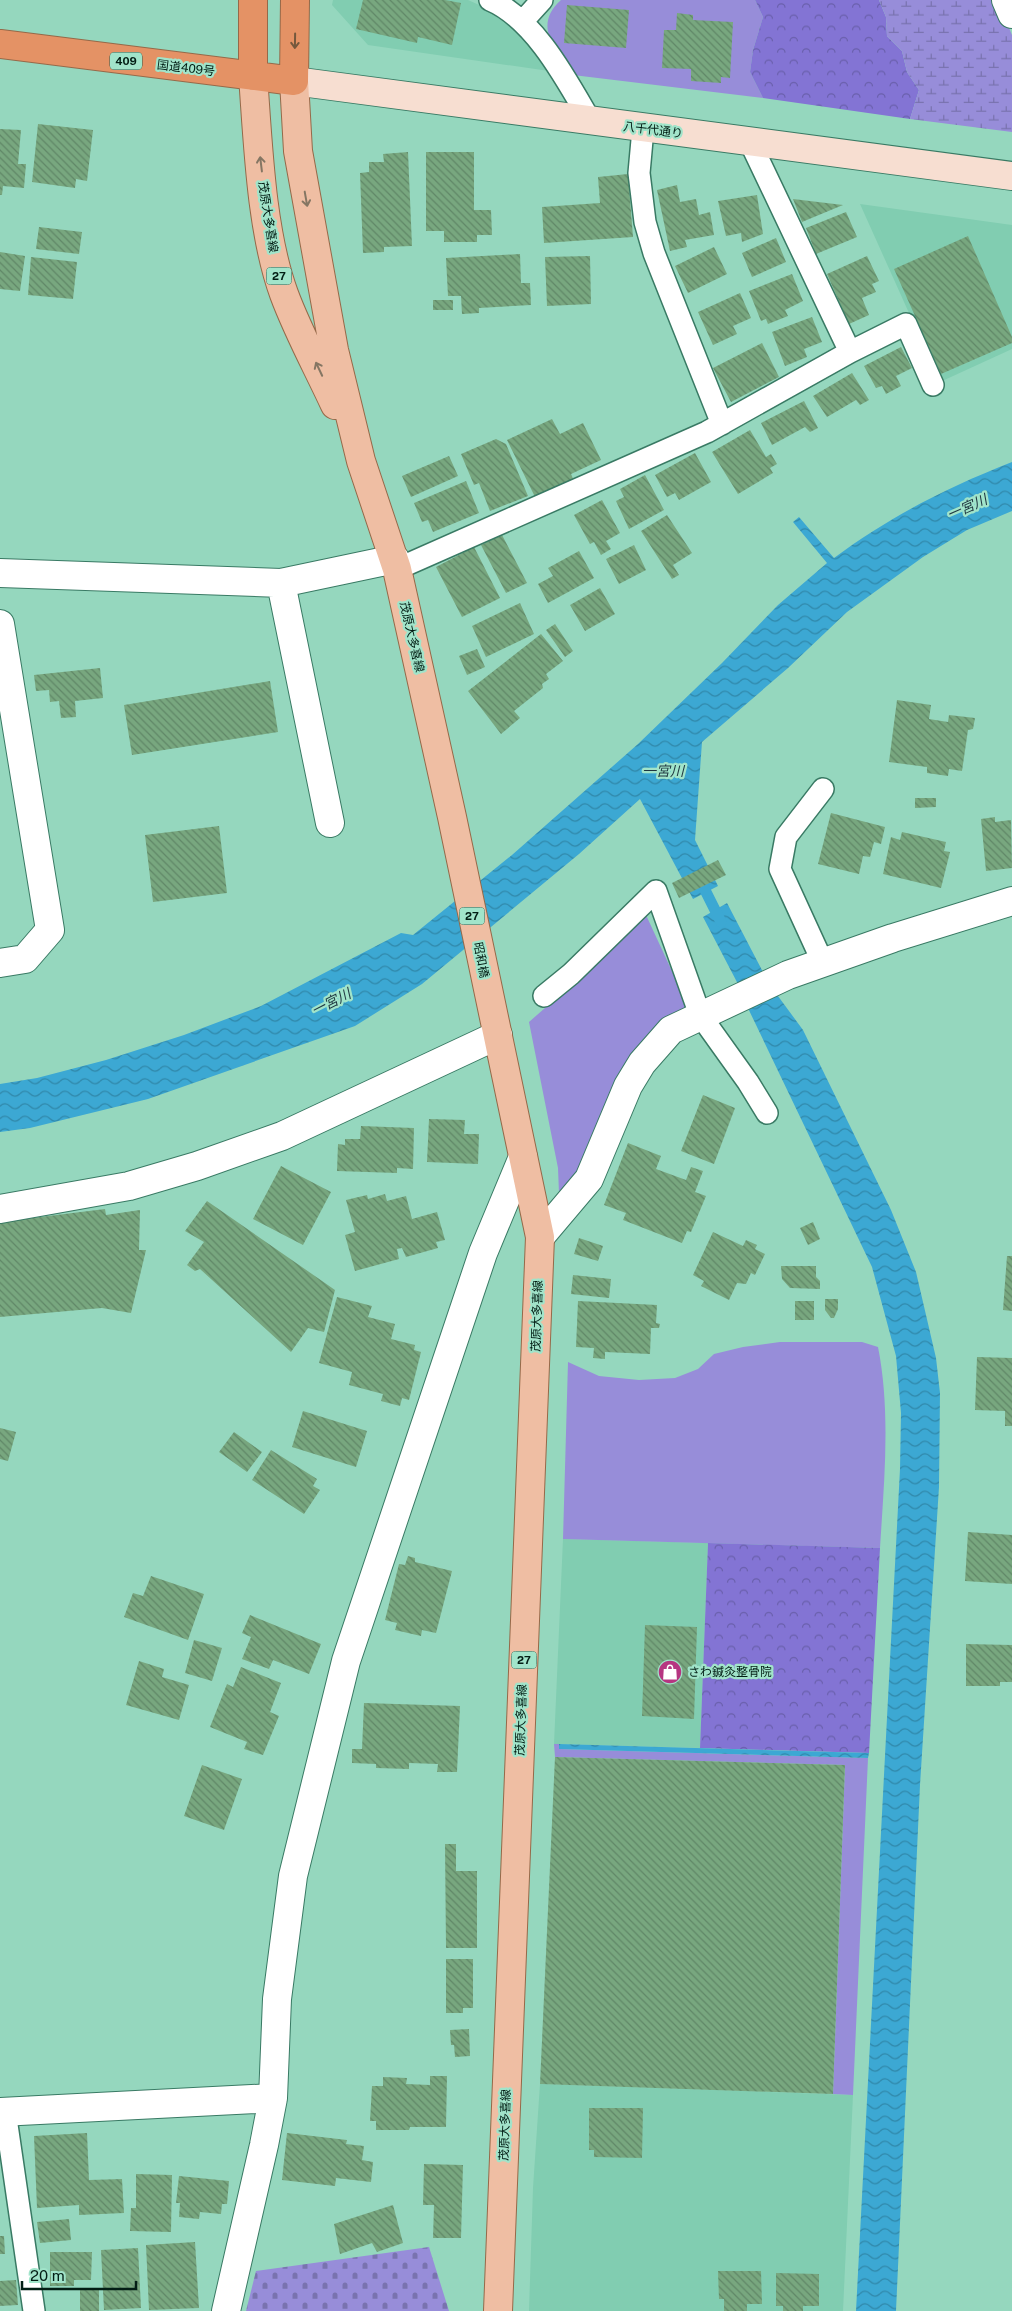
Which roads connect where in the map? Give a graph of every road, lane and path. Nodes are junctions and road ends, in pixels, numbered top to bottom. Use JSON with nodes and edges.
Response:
{"nodes":[{"id":1,"x":253,"y":0,"type":"edge"},
{"id":2,"x":295,"y":0,"type":"edge"},
{"id":3,"x":490,"y":0,"type":"edge"},
{"id":4,"x":542,"y":0,"type":"edge"},
{"id":5,"x":1006,"y":0,"type":"edge"},
{"id":6,"x":1012,"y":14,"type":"edge"},
{"id":7,"x":522,"y":22,"type":"junction"},
{"id":8,"x":0,"y":44,"type":"edge"},
{"id":9,"x":253,"y":76,"type":"junction"},
{"id":10,"x":294,"y":81,"type":"junction"},
{"id":11,"x":591,"y":122,"type":"junction"},
{"id":12,"x":643,"y":128,"type":"junction"},
{"id":13,"x":750,"y":142,"type":"junction"},
{"id":14,"x":1012,"y":176,"type":"edge"},
{"id":15,"x":850,"y":352,"type":"junction"},
{"id":16,"x":933,"y":384,"type":"dead end"},
{"id":17,"x":722,"y":424,"type":"junction"},
{"id":18,"x":361,"y":461,"type":"junction"},
{"id":19,"x":396,"y":564,"type":"junction"},
{"id":20,"x":0,"y":573,"type":"edge"},
{"id":21,"x":281,"y":583,"type":"junction"},
{"id":22,"x":0,"y":624,"type":"edge"},
{"id":23,"x":823,"y":789,"type":"dead end"},
{"id":24,"x":452,"y":816,"type":"joint"},
{"id":25,"x":330,"y":824,"type":"dead end"},
{"id":26,"x":1012,"y":901,"type":"edge"},
{"id":27,"x":0,"y":963,"type":"edge"},
{"id":28,"x":823,"y":963,"type":"junction"},
{"id":29,"x":544,"y":996,"type":"dead end"},
{"id":30,"x":700,"y":1015,"type":"junction"},
{"id":31,"x":495,"y":1025,"type":"junction"},
{"id":32,"x":767,"y":1113,"type":"dead end"},
{"id":33,"x":523,"y":1157,"type":"junction"},
{"id":34,"x":0,"y":1209,"type":"edge"},
{"id":35,"x":540,"y":1237,"type":"junction"},
{"id":36,"x":273,"y":2098,"type":"junction"},
{"id":37,"x":2,"y":2112,"type":"edge"},
{"id":38,"x":34,"y":2311,"type":"edge"},
{"id":39,"x":226,"y":2311,"type":"edge"},
{"id":40,"x":498,"y":2311,"type":"edge"}],
"edges":[{"from":1,"to":9,"type":"highway"},
{"from":2,"to":10,"type":"highway","one_way":true},
{"from":3,"to":7,"type":"lane"},
{"from":4,"to":7,"type":"lane"},
{"from":5,"to":6,"type":"street"},
{"from":7,"to":11,"type":"lane"},
{"from":8,"to":9,"type":"highway","name":"国道409号","number":"409"},
{"from":9,"to":10,"type":"highway","name":"国道409号","number":"409"},
{"from":18,"to":9,"type":"main road","name":"茂原大多喜線","number":"27","one_way":true},
{"from":10,"to":11,"type":"street","name":"八千代通り"},
{"from":10,"to":18,"type":"main road","name":"茂原大多喜線","number":"27","one_way":true},
{"from":11,"to":12,"type":"street","name":"八千代通り"},
{"from":12,"to":13,"type":"street","name":"八千代通り"},
{"from":12,"to":17,"type":"lane"},
{"from":13,"to":14,"type":"street","name":"八千代通り"},
{"from":13,"to":15,"type":"lane"},
{"from":15,"to":16,"type":"lane"},
{"from":15,"to":17,"type":"lane"},
{"from":17,"to":19,"type":"lane"},
{"from":18,"to":19,"type":"main road","name":"茂原大多喜線","number":"27"},
{"from":19,"to":21,"type":"street"},
{"from":19,"to":24,"type":"main road","name":"茂原大多喜線","number":"27"},
{"from":20,"to":21,"type":"street"},
{"from":21,"to":25,"type":"street"},
{"from":22,"to":27,"type":"street"},
{"from":23,"to":28,"type":"lane"},
{"from":24,"to":31,"type":"main road","name":"昭和橋","number":"27"},
{"from":26,"to":28,"type":"street"},
{"from":28,"to":30,"type":"street"},
{"from":29,"to":30,"type":"lane"},
{"from":30,"to":32,"type":"lane"},
{"from":30,"to":35,"type":"street"},
{"from":31,"to":33,"type":"main road","name":"茂原大多喜線","number":"27"},
{"from":31,"to":34,"type":"street"},
{"from":33,"to":35,"type":"main road","name":"茂原大多喜線","number":"27"},
{"from":33,"to":36,"type":"street"},
{"from":35,"to":40,"type":"main road","name":"茂原大多喜線","number":"27"},
{"from":36,"to":37,"type":"street"},
{"from":36,"to":39,"type":"street"},
{"from":37,"to":38,"type":"lane"}]}
